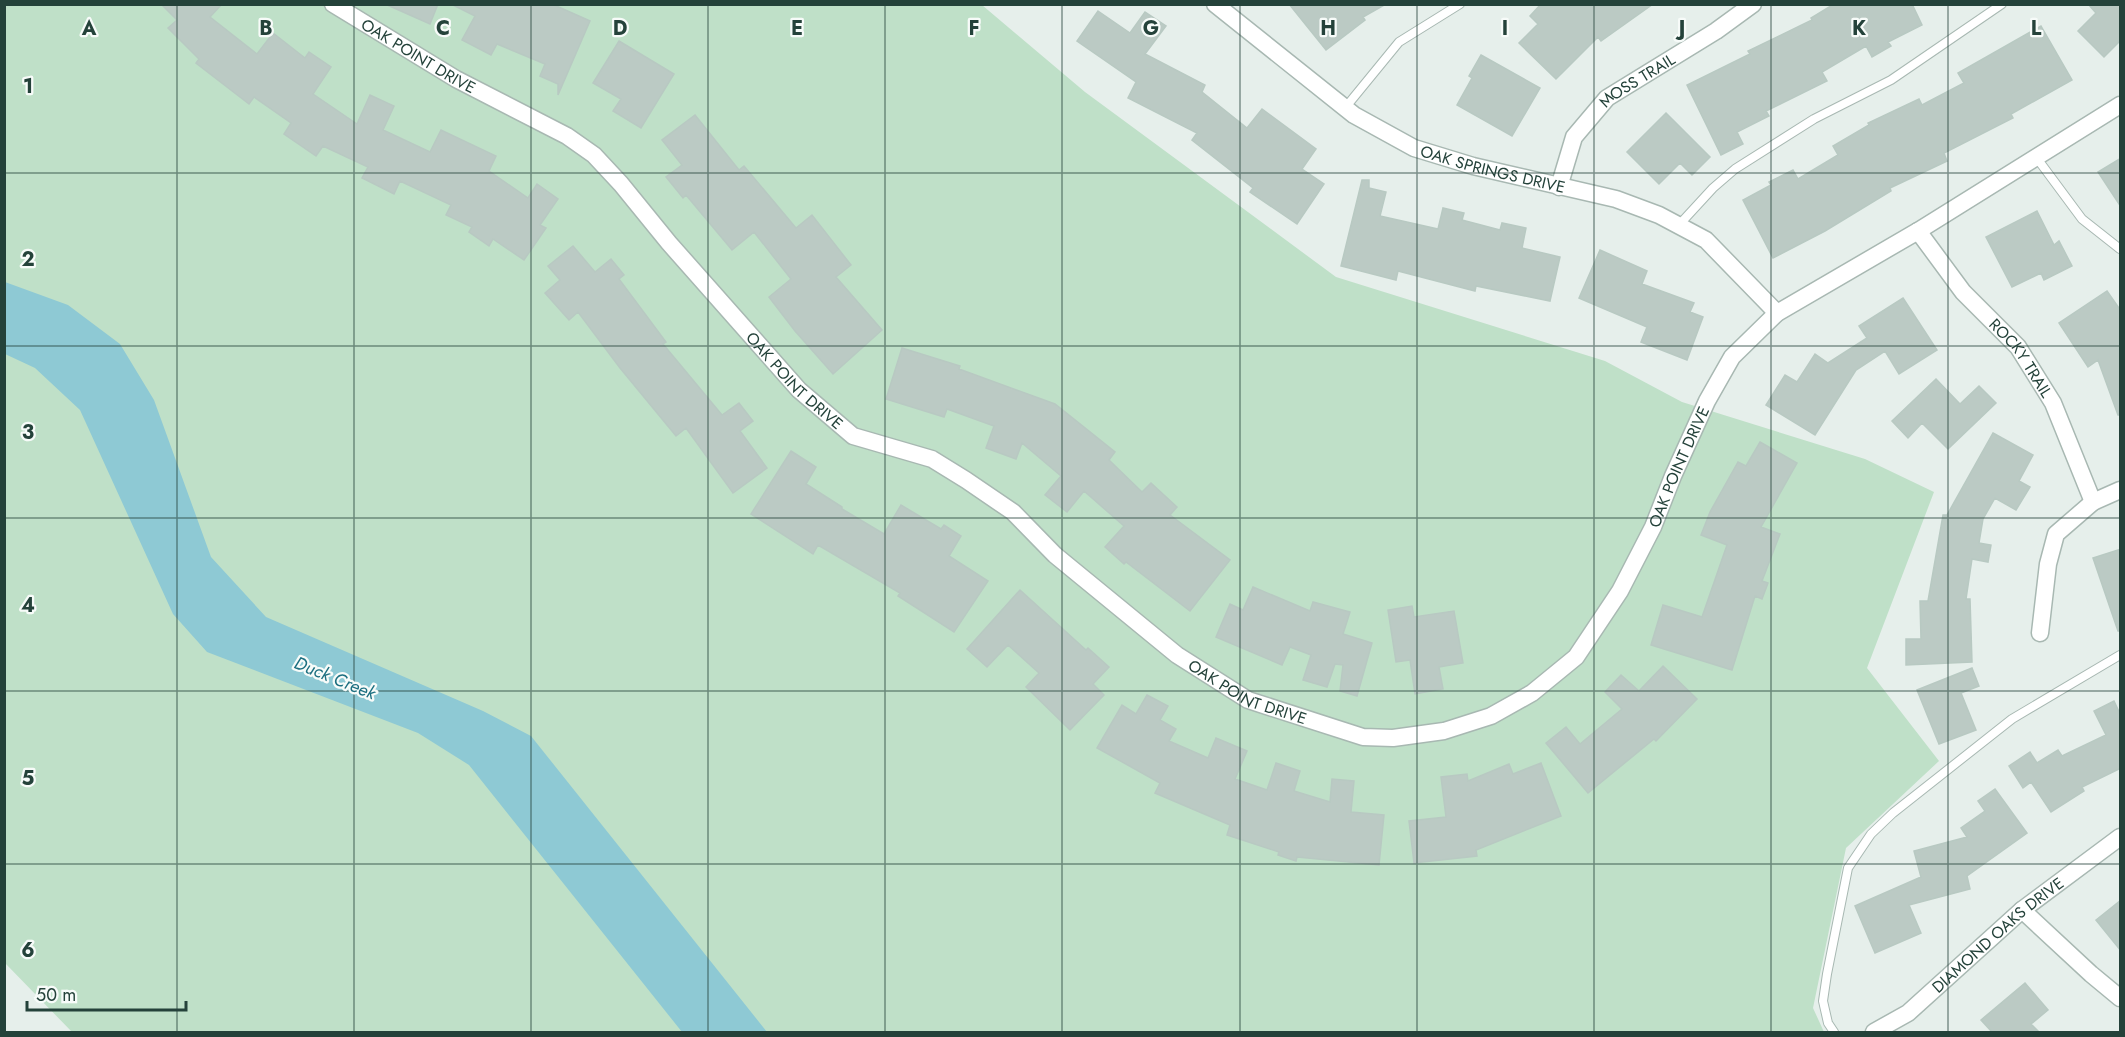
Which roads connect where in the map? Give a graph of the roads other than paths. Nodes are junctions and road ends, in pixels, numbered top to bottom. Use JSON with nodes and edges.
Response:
{"nodes":[{"id":1,"x":333,"y":4,"type":"edge"},
{"id":2,"x":1460,"y":4,"type":"edge"},
{"id":3,"x":1753,"y":4,"type":"edge"},
{"id":4,"x":2002,"y":4,"type":"edge"},
{"id":5,"x":1223,"y":7,"type":"edge"},
{"id":6,"x":2121,"y":105,"type":"edge"},
{"id":7,"x":1345,"y":108,"type":"junction"},
{"id":8,"x":2036,"y":157,"type":"junction"},
{"id":9,"x":1559,"y":187,"type":"junction"},
{"id":10,"x":1678,"y":226,"type":"junction"},
{"id":11,"x":1918,"y":231,"type":"junction"},
{"id":12,"x":2121,"y":249,"type":"edge"},
{"id":13,"x":1777,"y":314,"type":"junction"},
{"id":14,"x":2121,"y":490,"type":"edge"},
{"id":15,"x":2094,"y":501,"type":"junction"},
{"id":16,"x":2040,"y":633,"type":"dead end"},
{"id":17,"x":2121,"y":655,"type":"edge"},
{"id":18,"x":2121,"y":837,"type":"edge"},
{"id":19,"x":2022,"y":910,"type":"junction"},
{"id":20,"x":2121,"y":998,"type":"edge"},
{"id":21,"x":1834,"y":1032,"type":"edge"},
{"id":22,"x":1874,"y":1032,"type":"edge"}],
"edges":[{"from":1,"to":13,"type":"street","name":"OAK POINT DRIVE"},
{"from":2,"to":7,"type":"lane"},
{"from":3,"to":9,"type":"street","name":"MOSS TRAIL"},
{"from":4,"to":10,"type":"lane"},
{"from":5,"to":7,"type":"street","name":"OAK SPRINGS DRIVE"},
{"from":6,"to":8,"type":"street","name":"OAK POINT DRIVE"},
{"from":7,"to":9,"type":"street","name":"OAK SPRINGS DRIVE"},
{"from":8,"to":11,"type":"street","name":"OAK POINT DRIVE"},
{"from":8,"to":12,"type":"lane"},
{"from":9,"to":10,"type":"street","name":"OAK SPRINGS DRIVE"},
{"from":10,"to":13,"type":"street","name":"OAK SPRINGS DRIVE"},
{"from":11,"to":13,"type":"street","name":"OAK POINT DRIVE"},
{"from":11,"to":15,"type":"street","name":"ROCKY TRAIL"},
{"from":14,"to":15,"type":"street"},
{"from":15,"to":16,"type":"street"},
{"from":17,"to":21,"type":"lane"},
{"from":18,"to":19,"type":"street","name":"DIAMOND OAKS DRIVE"},
{"from":19,"to":20,"type":"street"},
{"from":19,"to":22,"type":"street","name":"DIAMOND OAKS DRIVE"}]}
